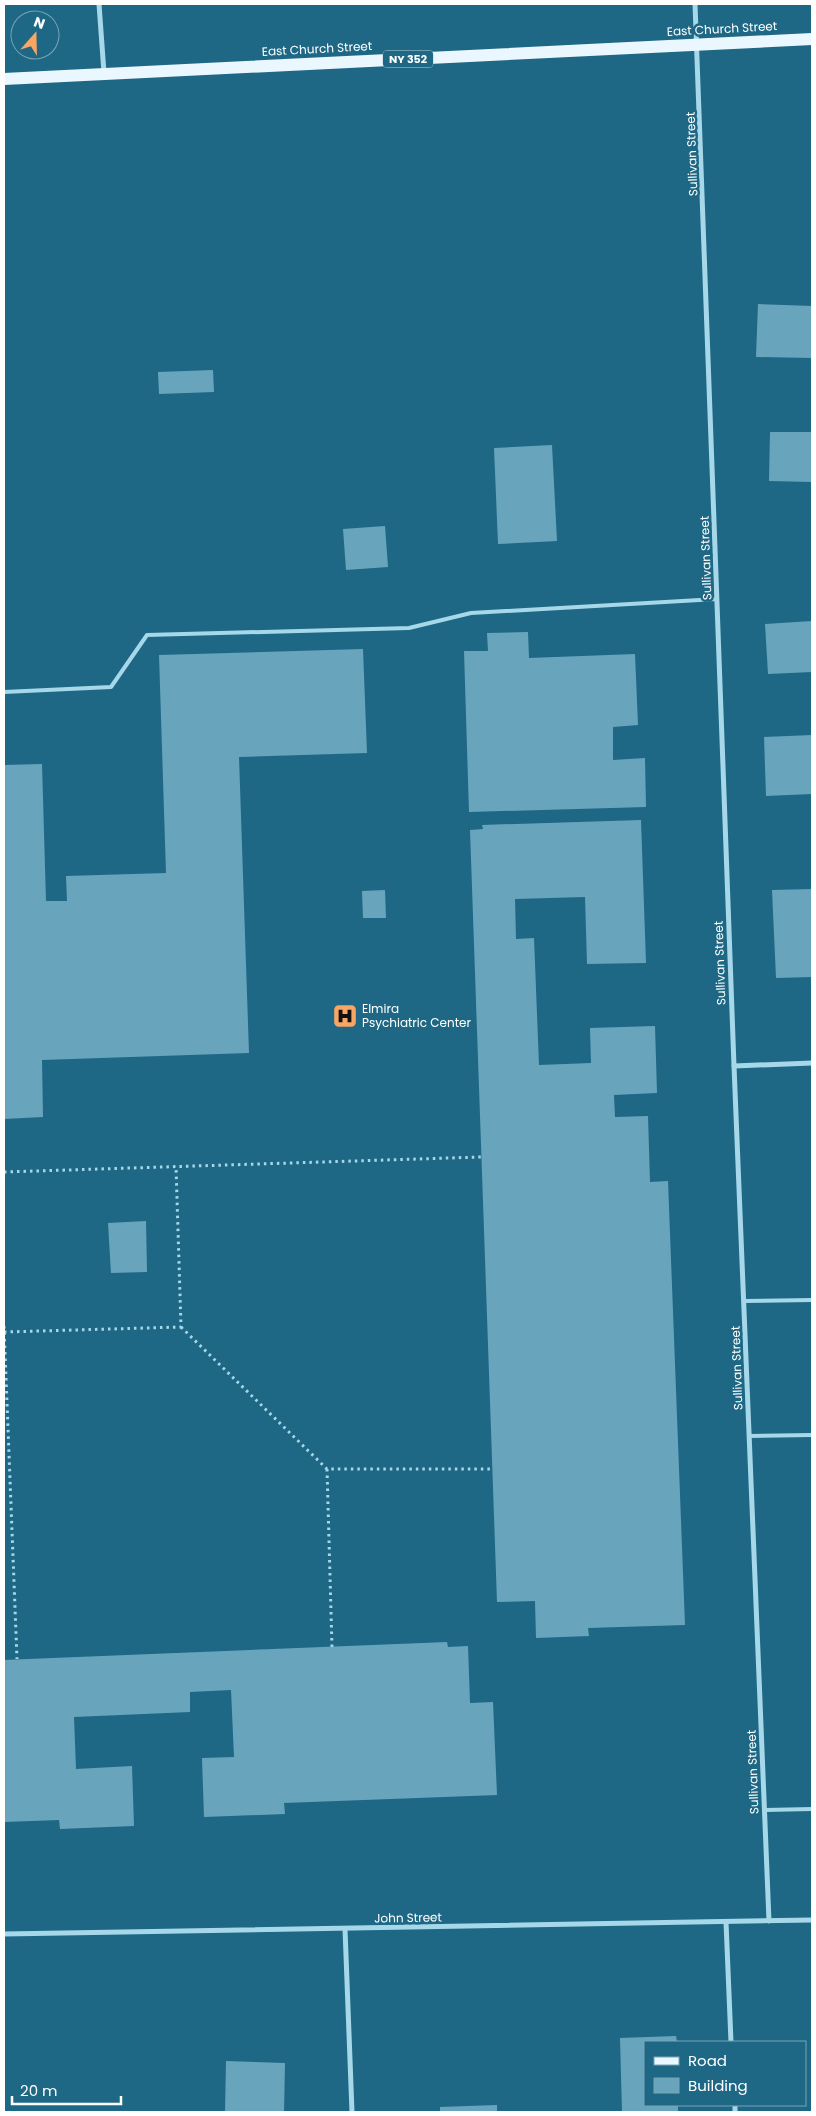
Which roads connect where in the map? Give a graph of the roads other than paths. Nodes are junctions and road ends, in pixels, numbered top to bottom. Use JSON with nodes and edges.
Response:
{"nodes":[{"id":1,"x":99,"y":4,"type":"edge"},
{"id":2,"x":695,"y":4,"type":"edge"},
{"id":3,"x":812,"y":39,"type":"edge"},
{"id":4,"x":696,"y":44,"type":"junction"},
{"id":5,"x":104,"y":74,"type":"junction"},
{"id":6,"x":4,"y":79,"type":"edge"},
{"id":7,"x":718,"y":598,"type":"junction"},
{"id":8,"x":4,"y":692,"type":"edge"},
{"id":9,"x":812,"y":1064,"type":"edge"},
{"id":10,"x":734,"y":1066,"type":"junction"},
{"id":11,"x":812,"y":1300,"type":"edge"},
{"id":12,"x":744,"y":1301,"type":"junction"},
{"id":13,"x":812,"y":1435,"type":"edge"},
{"id":14,"x":750,"y":1436,"type":"junction"},
{"id":15,"x":812,"y":1809,"type":"edge"},
{"id":16,"x":765,"y":1810,"type":"junction"},
{"id":17,"x":812,"y":1920,"type":"edge"},
{"id":18,"x":769,"y":1921,"type":"junction"},
{"id":19,"x":726,"y":1922,"type":"junction"},
{"id":20,"x":344,"y":1929,"type":"junction"},
{"id":21,"x":4,"y":1934,"type":"edge"},
{"id":22,"x":732,"y":2041,"type":"edge"},
{"id":23,"x":352,"y":2112,"type":"edge"}],
"edges":[{"from":1,"to":5,"type":"street"},
{"from":2,"to":4,"type":"street","name":"Sullivan Street"},
{"from":3,"to":4,"type":"main road","name":"East Church Street","number":"NY 352"},
{"from":4,"to":5,"type":"main road","name":"East Church Street","number":"NY 352"},
{"from":4,"to":7,"type":"street","name":"Sullivan Street"},
{"from":5,"to":6,"type":"main road","name":"East Church Street","number":"NY 352"},
{"from":7,"to":8,"type":"lane"},
{"from":7,"to":10,"type":"street","name":"Sullivan Street"},
{"from":9,"to":10,"type":"street"},
{"from":10,"to":12,"type":"street","name":"Sullivan Street"},
{"from":11,"to":12,"type":"lane"},
{"from":12,"to":14,"type":"street","name":"Sullivan Street"},
{"from":13,"to":14,"type":"lane"},
{"from":14,"to":16,"type":"street","name":"Sullivan Street"},
{"from":15,"to":16,"type":"lane"},
{"from":16,"to":18,"type":"street","name":"Sullivan Street"},
{"from":17,"to":18,"type":"street","name":"John Street"},
{"from":18,"to":19,"type":"street","name":"John Street"},
{"from":19,"to":20,"type":"street","name":"John Street"},
{"from":19,"to":22,"type":"street"},
{"from":20,"to":21,"type":"street","name":"John Street"},
{"from":20,"to":23,"type":"street"}]}
